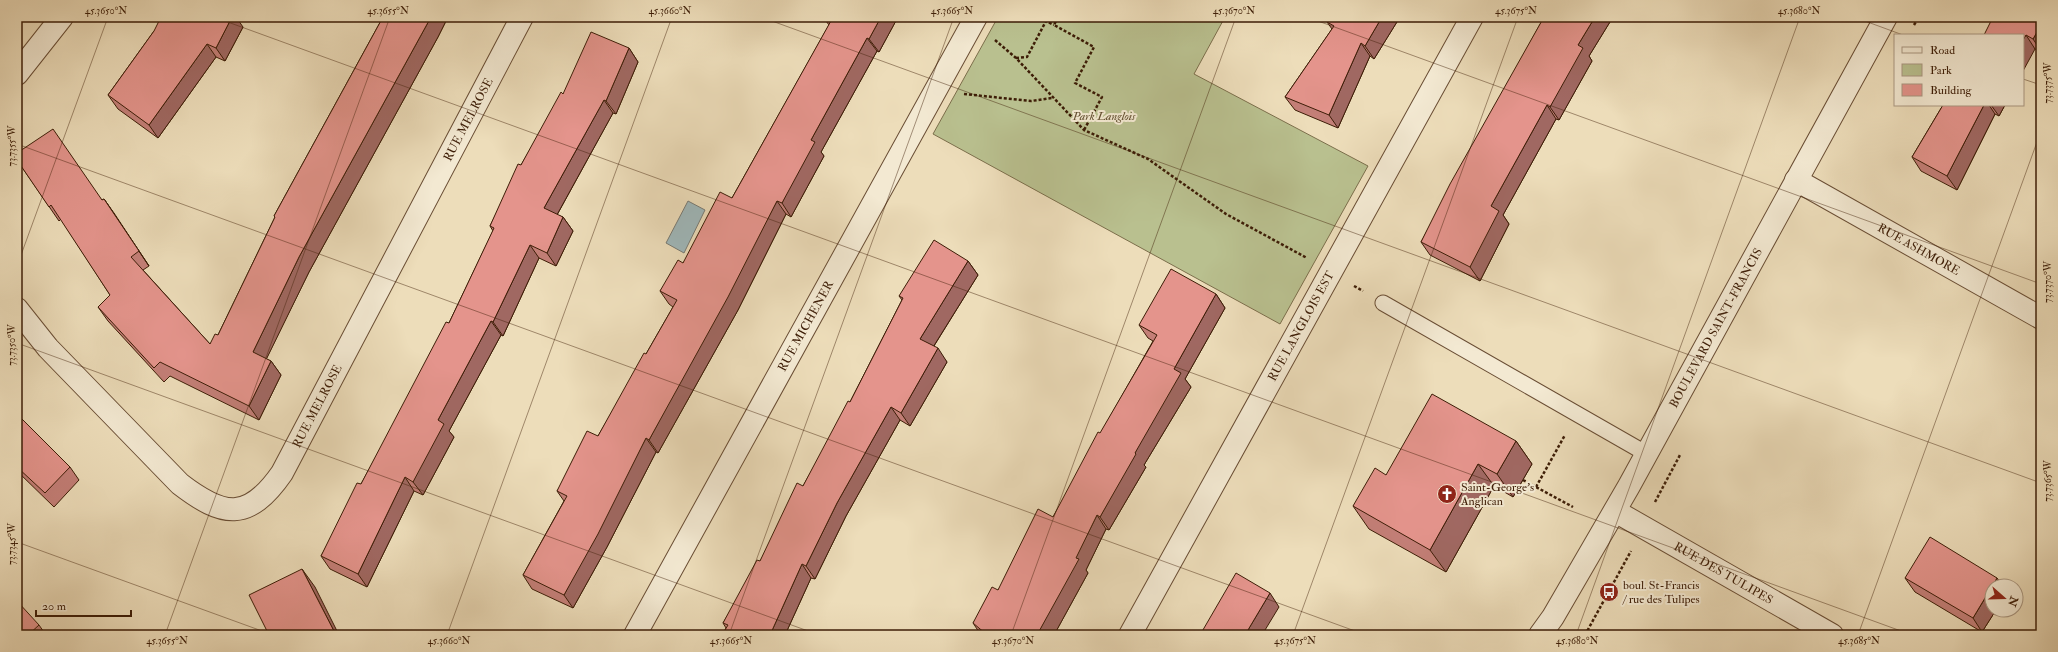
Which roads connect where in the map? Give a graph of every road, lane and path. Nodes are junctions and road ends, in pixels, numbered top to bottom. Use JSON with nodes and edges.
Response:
{"nodes":[{"id":1,"x":62,"y":17,"type":"edge"},
{"id":2,"x":522,"y":17,"type":"edge"},
{"id":3,"x":976,"y":17,"type":"edge"},
{"id":4,"x":1058,"y":17,"type":"edge"},
{"id":5,"x":1472,"y":17,"type":"edge"},
{"id":6,"x":1886,"y":17,"type":"edge"},
{"id":7,"x":1054,"y":25,"type":"junction"},
{"id":8,"x":994,"y":40,"type":"dead end"},
{"id":9,"x":1016,"y":58,"type":"junction"},
{"id":10,"x":17,"y":74,"type":"edge"},
{"id":11,"x":963,"y":94,"type":"dead end"},
{"id":12,"x":1053,"y":98,"type":"junction"},
{"id":13,"x":1084,"y":130,"type":"junction"},
{"id":14,"x":1796,"y":180,"type":"junction"},
{"id":15,"x":1308,"y":258,"type":"dead end"},
{"id":16,"x":1383,"y":303,"type":"dead end"},
{"id":17,"x":17,"y":309,"type":"edge"},
{"id":18,"x":2041,"y":318,"type":"edge"},
{"id":19,"x":1577,"y":414,"type":"junction"},
{"id":20,"x":1647,"y":454,"type":"junction"},
{"id":21,"x":1523,"y":480,"type":"dead end"},
{"id":22,"x":1536,"y":487,"type":"junction"},
{"id":23,"x":1573,"y":508,"type":"dead end"},
{"id":24,"x":1615,"y":510,"type":"junction"},
{"id":25,"x":1627,"y":561,"type":"dead end"},
{"id":26,"x":635,"y":635,"type":"edge"},
{"id":27,"x":1130,"y":635,"type":"edge"},
{"id":28,"x":1540,"y":635,"type":"edge"},
{"id":29,"x":1585,"y":635,"type":"edge"},
{"id":30,"x":1832,"y":635,"type":"edge"}],
"edges":[{"from":1,"to":10,"type":"street"},
{"from":2,"to":17,"type":"street","name":"RUE MELROSE"},
{"from":3,"to":26,"type":"street","name":"RUE MICHENER"},
{"from":4,"to":7,"type":"path"},
{"from":5,"to":27,"type":"street","name":"RUE LANGLOIS EST"},
{"from":6,"to":14,"type":"street","name":"BOULEVARD SAINT-FRANCIS"},
{"from":7,"to":9,"type":"path"},
{"from":7,"to":13,"type":"path"},
{"from":8,"to":9,"type":"path"},
{"from":9,"to":12,"type":"path"},
{"from":11,"to":12,"type":"path"},
{"from":12,"to":13,"type":"path"},
{"from":13,"to":15,"type":"path"},
{"from":14,"to":18,"type":"street","name":"RUE ASHMORE"},
{"from":14,"to":20,"type":"street","name":"BOULEVARD SAINT-FRANCIS"},
{"from":16,"to":19,"type":"lane"},
{"from":19,"to":20,"type":"lane"},
{"from":19,"to":22,"type":"path"},
{"from":20,"to":24,"type":"street","name":"BOULEVARD SAINT-FRANCIS"},
{"from":21,"to":22,"type":"path"},
{"from":22,"to":23,"type":"path"},
{"from":24,"to":28,"type":"street","name":"BOULEVARD SAINT-FRANCIS"},
{"from":24,"to":30,"type":"street","name":"RUE DES TULIPES"},
{"from":25,"to":29,"type":"path"}]}
